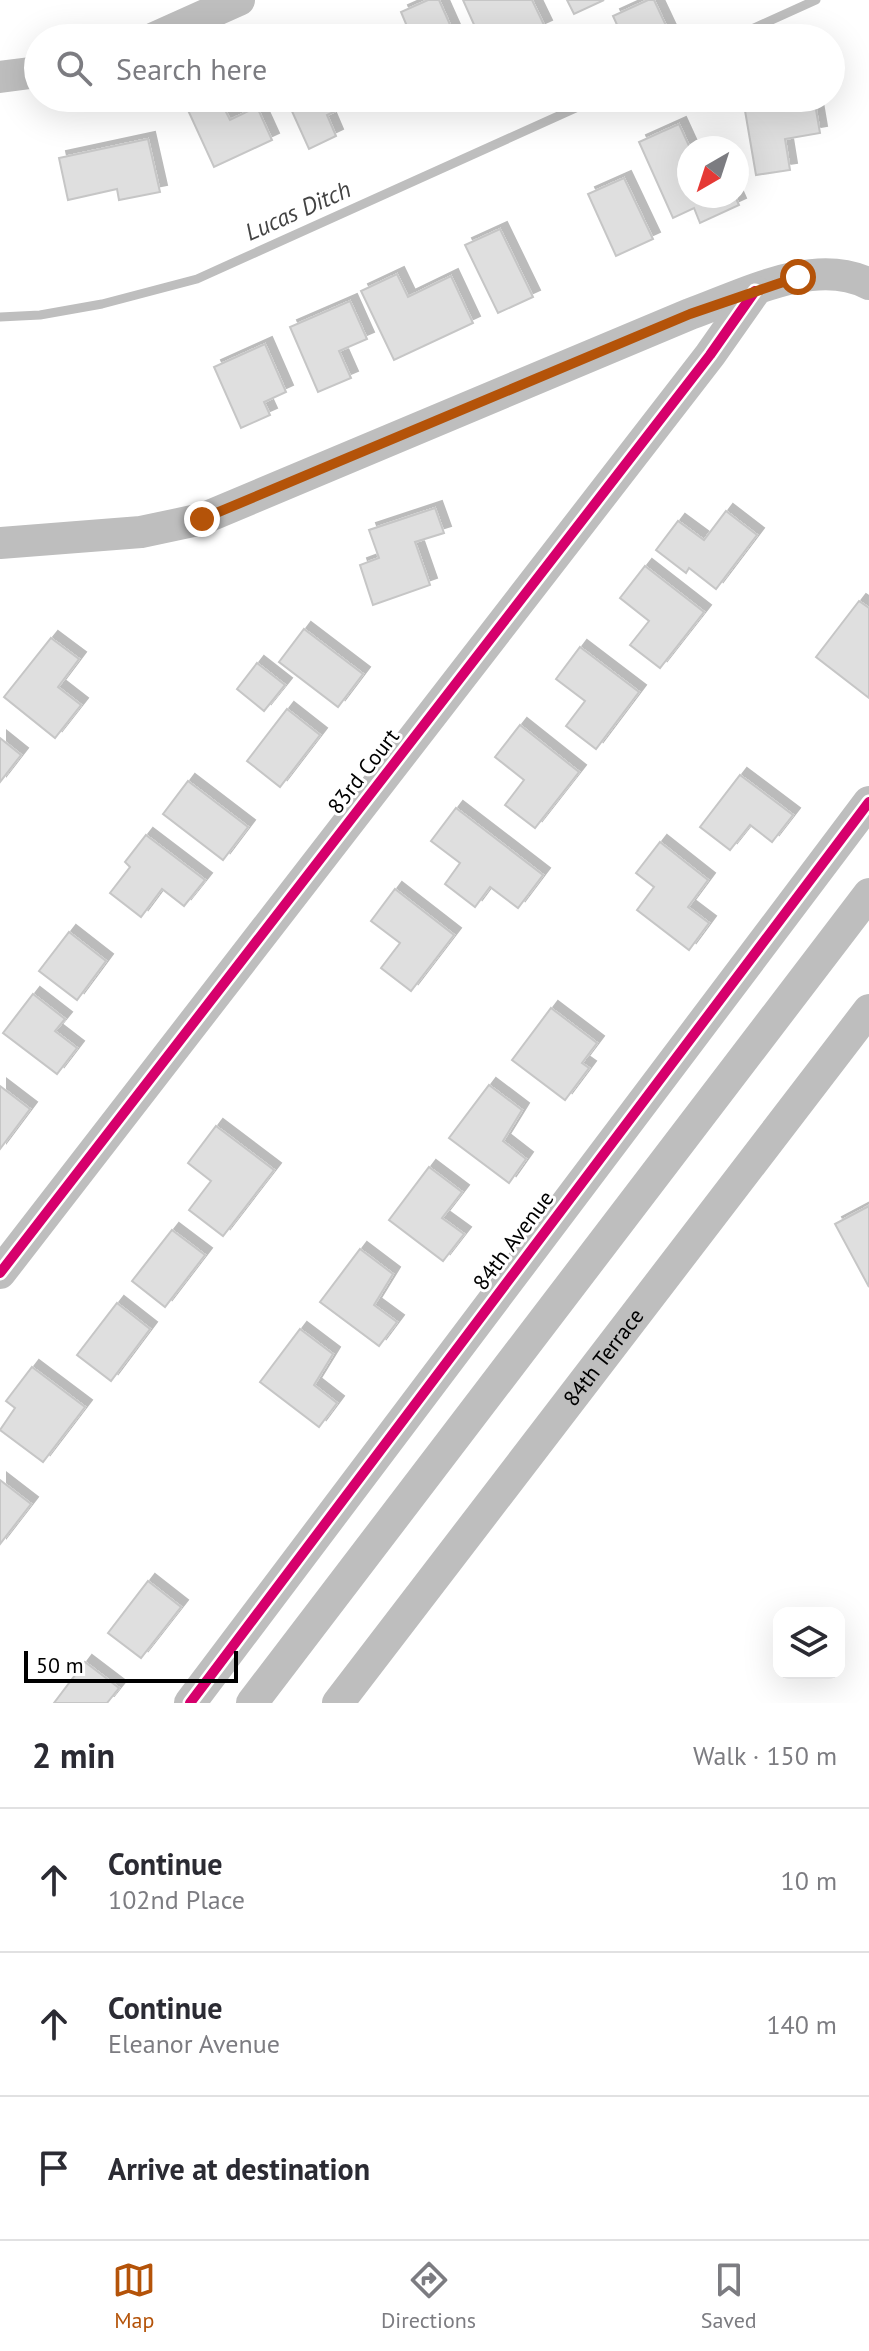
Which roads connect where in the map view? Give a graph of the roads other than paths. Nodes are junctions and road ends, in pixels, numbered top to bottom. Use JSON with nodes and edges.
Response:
{"nodes":[{"id":1,"x":239,"y":0,"type":"edge"},
{"id":2,"x":185,"y":24,"type":"edge"},
{"id":3,"x":24,"y":74,"type":"edge"},
{"id":4,"x":0,"y":77,"type":"edge"},
{"id":5,"x":869,"y":284,"type":"edge"},
{"id":6,"x":755,"y":291,"type":"junction"},
{"id":7,"x":0,"y":543,"type":"edge"},
{"id":8,"x":869,"y":802,"type":"edge"},
{"id":9,"x":869,"y":894,"type":"edge"},
{"id":10,"x":869,"y":1010,"type":"edge"},
{"id":11,"x":0,"y":1273,"type":"edge"},
{"id":12,"x":190,"y":1703,"type":"edge"},
{"id":13,"x":252,"y":1703,"type":"edge"},
{"id":14,"x":338,"y":1703,"type":"edge"}],
"edges":[{"from":1,"to":2,"type":"street"},
{"from":3,"to":4,"type":"street"},
{"from":5,"to":6,"type":"street"},
{"from":6,"to":7,"type":"street"},
{"from":6,"to":11,"type":"street","name":"83rd Court"},
{"from":8,"to":12,"type":"street","name":"84th Avenue"},
{"from":9,"to":13,"type":"street"},
{"from":10,"to":14,"type":"street","name":"84th Terrace"}]}
